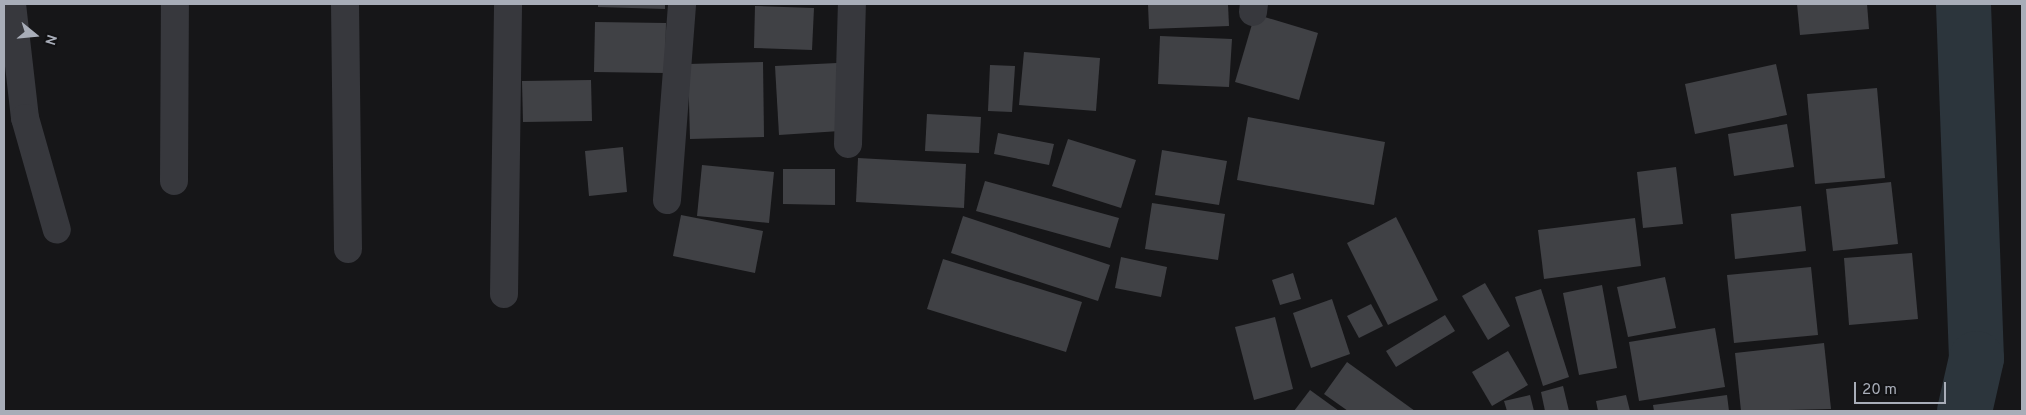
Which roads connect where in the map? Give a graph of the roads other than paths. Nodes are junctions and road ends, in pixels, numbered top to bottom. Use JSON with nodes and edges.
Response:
{"nodes":[{"id":1,"x":12,"y":4,"type":"edge"},
{"id":2,"x":176,"y":4,"type":"edge"},
{"id":3,"x":345,"y":4,"type":"edge"},
{"id":4,"x":508,"y":4,"type":"edge"},
{"id":5,"x":682,"y":4,"type":"edge"},
{"id":6,"x":852,"y":4,"type":"edge"},
{"id":7,"x":848,"y":144,"type":"dead end"},
{"id":8,"x":174,"y":181,"type":"dead end"},
{"id":9,"x":667,"y":200,"type":"dead end"},
{"id":10,"x":57,"y":230,"type":"dead end"},
{"id":11,"x":348,"y":249,"type":"dead end"},
{"id":12,"x":504,"y":294,"type":"dead end"}],
"edges":[{"from":1,"to":10,"type":"street"},
{"from":2,"to":8,"type":"street"},
{"from":3,"to":11,"type":"street"},
{"from":4,"to":12,"type":"street"},
{"from":5,"to":9,"type":"street"},
{"from":6,"to":7,"type":"street"}]}
